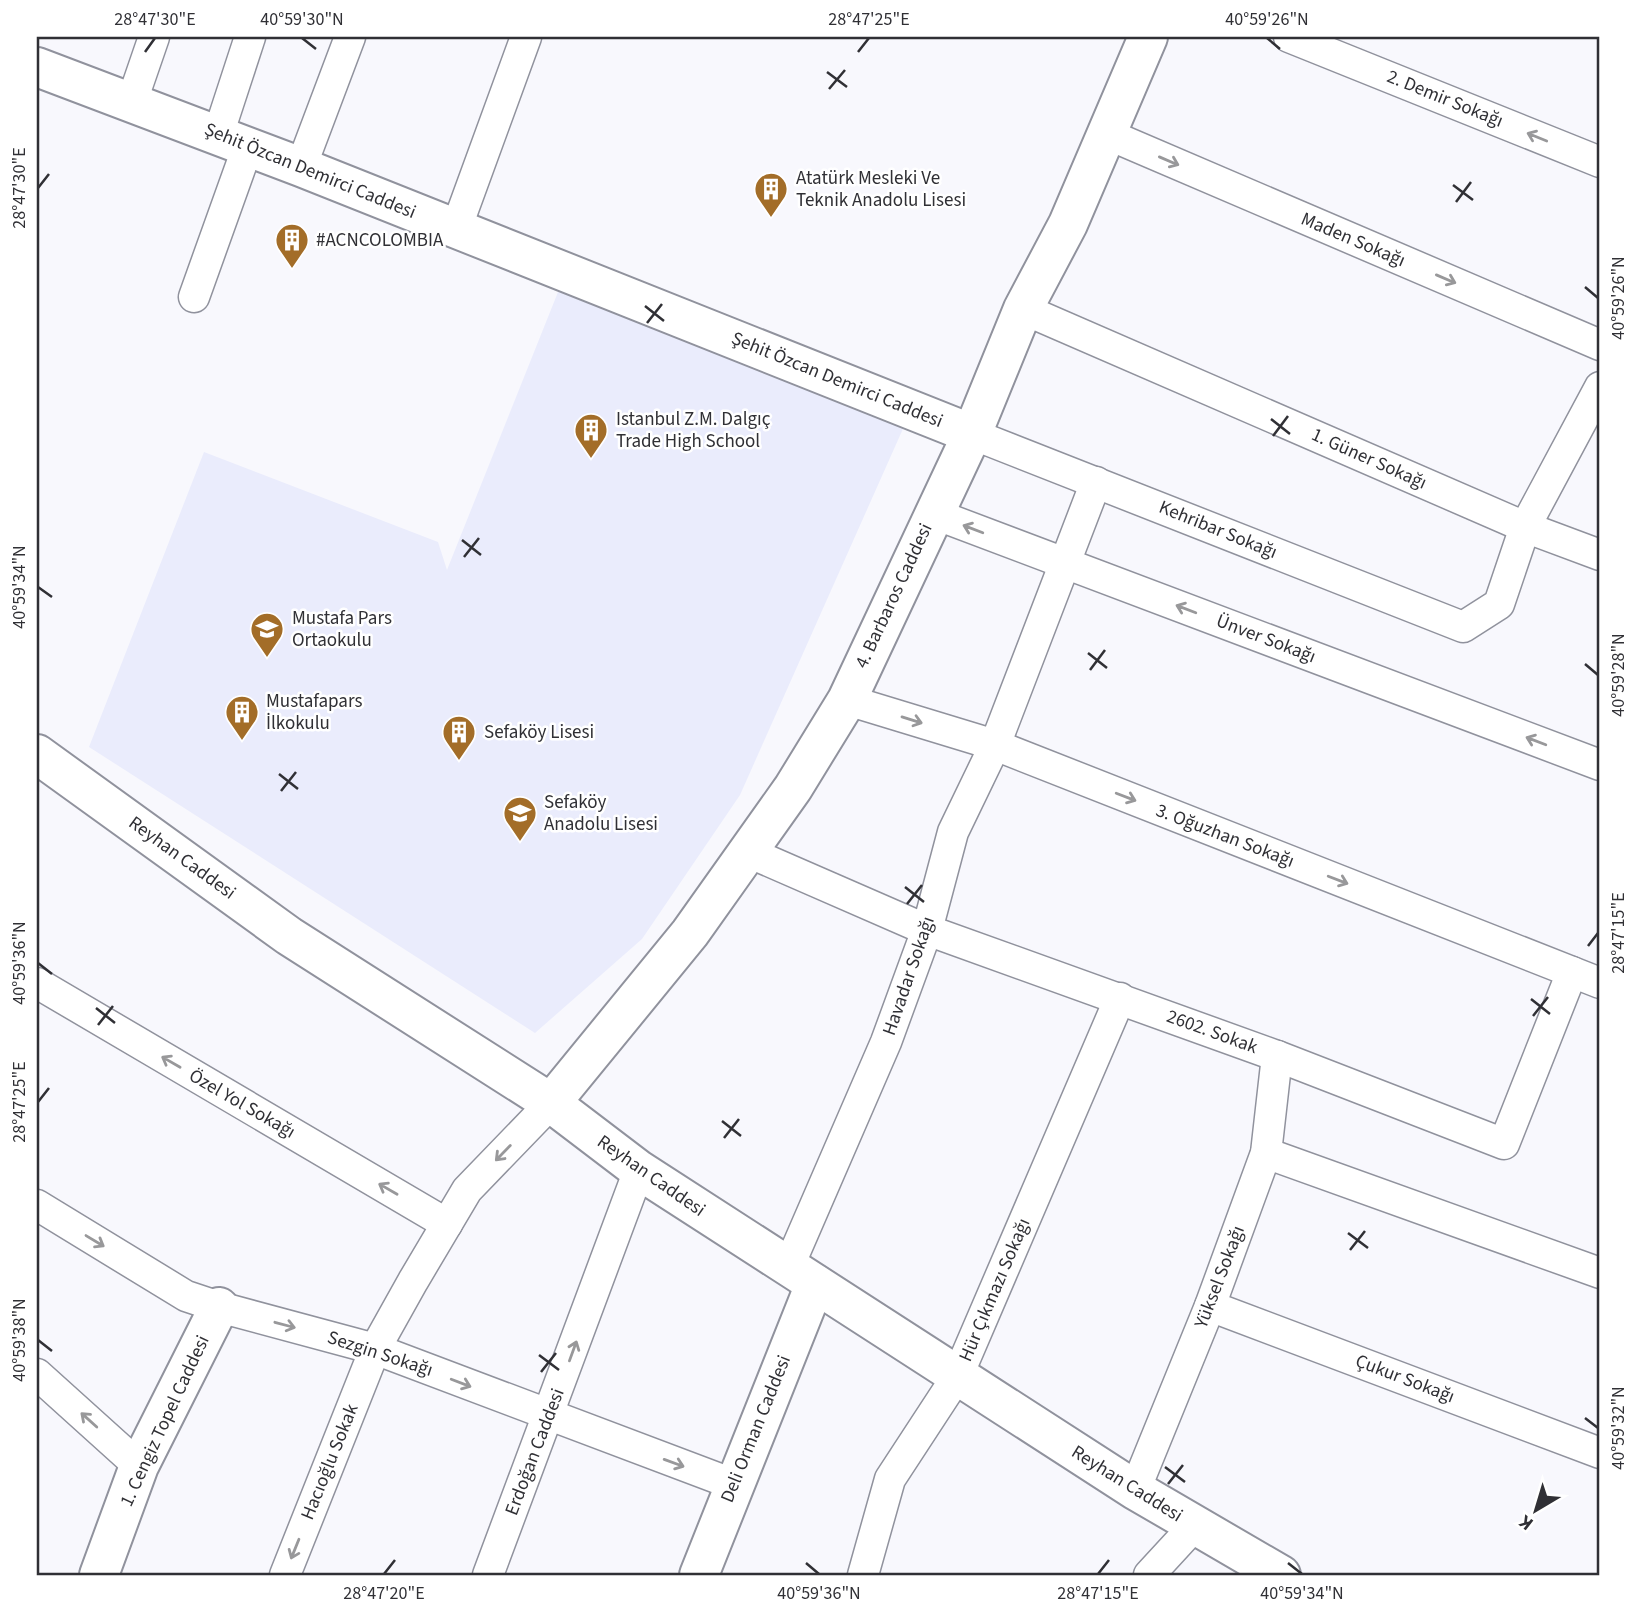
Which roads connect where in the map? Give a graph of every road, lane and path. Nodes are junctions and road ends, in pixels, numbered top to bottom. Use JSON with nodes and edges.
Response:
{"nodes":[{"id":1,"x":154,"y":37,"type":"edge"},
{"id":2,"x":250,"y":37,"type":"edge"},
{"id":3,"x":350,"y":37,"type":"edge"},
{"id":4,"x":526,"y":37,"type":"edge"},
{"id":5,"x":1148,"y":37,"type":"edge"},
{"id":6,"x":1289,"y":37,"type":"edge"},
{"id":7,"x":37,"y":67,"type":"edge"},
{"id":8,"x":132,"y":101,"type":"junction"},
{"id":9,"x":1107,"y":134,"type":"junction"},
{"id":10,"x":233,"y":140,"type":"junction"},
{"id":11,"x":1600,"y":162,"type":"edge"},
{"id":12,"x":301,"y":167,"type":"junction"},
{"id":13,"x":456,"y":229,"type":"junction"},
{"id":14,"x":194,"y":297,"type":"dead end"},
{"id":15,"x":1023,"y":309,"type":"junction"},
{"id":16,"x":1600,"y":345,"type":"edge"},
{"id":17,"x":1600,"y":387,"type":"edge"},
{"id":18,"x":972,"y":434,"type":"junction"},
{"id":19,"x":1096,"y":482,"type":"junction"},
{"id":20,"x":932,"y":513,"type":"junction"},
{"id":21,"x":1525,"y":527,"type":"junction"},
{"id":22,"x":1600,"y":555,"type":"edge"},
{"id":23,"x":1065,"y":564,"type":"junction"},
{"id":24,"x":847,"y":700,"type":"junction"},
{"id":25,"x":995,"y":745,"type":"junction"},
{"id":26,"x":1600,"y":765,"type":"edge"},
{"id":27,"x":45,"y":772,"type":"edge"},
{"id":28,"x":748,"y":852,"type":"junction"},
{"id":29,"x":927,"y":930,"type":"junction"},
{"id":30,"x":1572,"y":972,"type":"junction"},
{"id":31,"x":37,"y":983,"type":"edge"},
{"id":32,"x":1600,"y":983,"type":"edge"},
{"id":33,"x":1120,"y":998,"type":"junction"},
{"id":34,"x":1277,"y":1056,"type":"junction"},
{"id":35,"x":551,"y":1103,"type":"junction"},
{"id":36,"x":1266,"y":1153,"type":"junction"},
{"id":37,"x":639,"y":1170,"type":"junction"},
{"id":38,"x":37,"y":1205,"type":"edge"},
{"id":39,"x":447,"y":1224,"type":"junction"},
{"id":40,"x":1600,"y":1273,"type":"edge"},
{"id":41,"x":801,"y":1276,"type":"junction"},
{"id":42,"x":1210,"y":1306,"type":"junction"},
{"id":43,"x":219,"y":1307,"type":"junction"},
{"id":44,"x":374,"y":1349,"type":"junction"},
{"id":45,"x":37,"y":1374,"type":"edge"},
{"id":46,"x":958,"y":1375,"type":"junction"},
{"id":47,"x":549,"y":1417,"type":"junction"},
{"id":48,"x":1600,"y":1453,"type":"edge"},
{"id":49,"x":139,"y":1466,"type":"junction"},
{"id":50,"x":733,"y":1484,"type":"junction"},
{"id":51,"x":1135,"y":1490,"type":"junction"},
{"id":52,"x":1195,"y":1525,"type":"junction"},
{"id":53,"x":99,"y":1575,"type":"edge"},
{"id":54,"x":285,"y":1575,"type":"edge"},
{"id":55,"x":488,"y":1575,"type":"edge"},
{"id":56,"x":699,"y":1575,"type":"edge"},
{"id":57,"x":863,"y":1575,"type":"edge"},
{"id":58,"x":1149,"y":1575,"type":"edge"},
{"id":59,"x":1281,"y":1575,"type":"edge"}],
"edges":[{"from":1,"to":8,"type":"street"},
{"from":2,"to":10,"type":"street"},
{"from":3,"to":12,"type":"street"},
{"from":4,"to":13,"type":"street"},
{"from":5,"to":9,"type":"street","name":"4. Barbaros Caddesi"},
{"from":11,"to":6,"type":"street","name":"2. Demir Sokağı","one_way":true},
{"from":7,"to":8,"type":"street","name":"Şehit Özcan Demirci Caddesi"},
{"from":8,"to":10,"type":"street","name":"Şehit Özcan Demirci Caddesi"},
{"from":9,"to":15,"type":"street","name":"4. Barbaros Caddesi"},
{"from":9,"to":16,"type":"street","name":"Maden Sokağı","one_way":true},
{"from":10,"to":12,"type":"street","name":"Şehit Özcan Demirci Caddesi"},
{"from":10,"to":14,"type":"street"},
{"from":12,"to":13,"type":"street","name":"Şehit Özcan Demirci Caddesi"},
{"from":13,"to":18,"type":"street","name":"Şehit Özcan Demirci Caddesi"},
{"from":15,"to":18,"type":"street","name":"4. Barbaros Caddesi"},
{"from":15,"to":21,"type":"street","name":"1. Güner Sokağı"},
{"from":17,"to":21,"type":"street"},
{"from":18,"to":19,"type":"street","name":"Kehribar Sokağı"},
{"from":18,"to":20,"type":"street","name":"4. Barbaros Caddesi"},
{"from":19,"to":21,"type":"street","name":"Kehribar Sokağı"},
{"from":19,"to":23,"type":"street","name":"Havadar Sokağı"},
{"from":23,"to":20,"type":"street","name":"Ünver Sokağı","one_way":true},
{"from":20,"to":24,"type":"street","name":"4. Barbaros Caddesi"},
{"from":21,"to":22,"type":"street","name":"1. Güner Sokağı"},
{"from":23,"to":25,"type":"street","name":"Havadar Sokağı"},
{"from":26,"to":23,"type":"street","name":"Ünver Sokağı","one_way":true},
{"from":24,"to":25,"type":"street","name":"3. Oğuzhan Sokağı","one_way":true},
{"from":24,"to":28,"type":"street","name":"4. Barbaros Caddesi"},
{"from":25,"to":29,"type":"street","name":"Havadar Sokağı"},
{"from":25,"to":30,"type":"street","name":"3. Oğuzhan Sokağı","one_way":true},
{"from":27,"to":35,"type":"street","name":"Reyhan Caddesi"},
{"from":28,"to":29,"type":"street","name":"2602. Sokak"},
{"from":28,"to":35,"type":"street","name":"4. Barbaros Caddesi"},
{"from":29,"to":33,"type":"street","name":"2602. Sokak"},
{"from":29,"to":41,"type":"street","name":"Havadar Sokağı"},
{"from":30,"to":32,"type":"street","name":"3. Oğuzhan Sokağı"},
{"from":30,"to":34,"type":"street","name":"2602. Sokak"},
{"from":39,"to":31,"type":"street","name":"Özel Yol Sokağı","one_way":true},
{"from":33,"to":34,"type":"street","name":"2602. Sokak"},
{"from":33,"to":46,"type":"street","name":"Hür Çıkmazı Sokağı"},
{"from":34,"to":36,"type":"street","name":"Yüksel Sokağı"},
{"from":35,"to":37,"type":"street","name":"Reyhan Caddesi"},
{"from":35,"to":39,"type":"street","name":"Hacıoğlu Sokak","one_way":true},
{"from":36,"to":40,"type":"street"},
{"from":36,"to":42,"type":"street","name":"Yüksel Sokağı"},
{"from":37,"to":41,"type":"street","name":"Reyhan Caddesi"},
{"from":47,"to":37,"type":"street","name":"Erdoğan Caddesi","one_way":true},
{"from":38,"to":43,"type":"street","name":"Sezgin Sokağı","one_way":true},
{"from":39,"to":44,"type":"street","name":"Hacıoğlu Sokak"},
{"from":41,"to":46,"type":"street","name":"Reyhan Caddesi"},
{"from":41,"to":50,"type":"street","name":"Deli Orman Caddesi"},
{"from":42,"to":48,"type":"street","name":"Çukur Sokağı"},
{"from":42,"to":51,"type":"street","name":"Yüksel Sokağı"},
{"from":43,"to":44,"type":"street","name":"Sezgin Sokağı","one_way":true},
{"from":43,"to":49,"type":"street","name":"1. Cengiz Topel Caddesi"},
{"from":44,"to":47,"type":"street","name":"Sezgin Sokağı","one_way":true},
{"from":44,"to":54,"type":"street","name":"Hacıoğlu Sokak","one_way":true},
{"from":49,"to":45,"type":"street","one_way":true},
{"from":46,"to":51,"type":"street","name":"Reyhan Caddesi"},
{"from":46,"to":57,"type":"street","name":"Hür Çıkmazı Sokağı"},
{"from":47,"to":50,"type":"street","name":"Sezgin Sokağı","one_way":true},
{"from":47,"to":55,"type":"street","name":"Erdoğan Caddesi"},
{"from":49,"to":53,"type":"street","name":"1. Cengiz Topel Caddesi"},
{"from":50,"to":56,"type":"street","name":"Deli Orman Caddesi"},
{"from":51,"to":52,"type":"street","name":"Reyhan Caddesi"},
{"from":52,"to":58,"type":"street"},
{"from":52,"to":59,"type":"street","name":"Reyhan Caddesi"}]}
